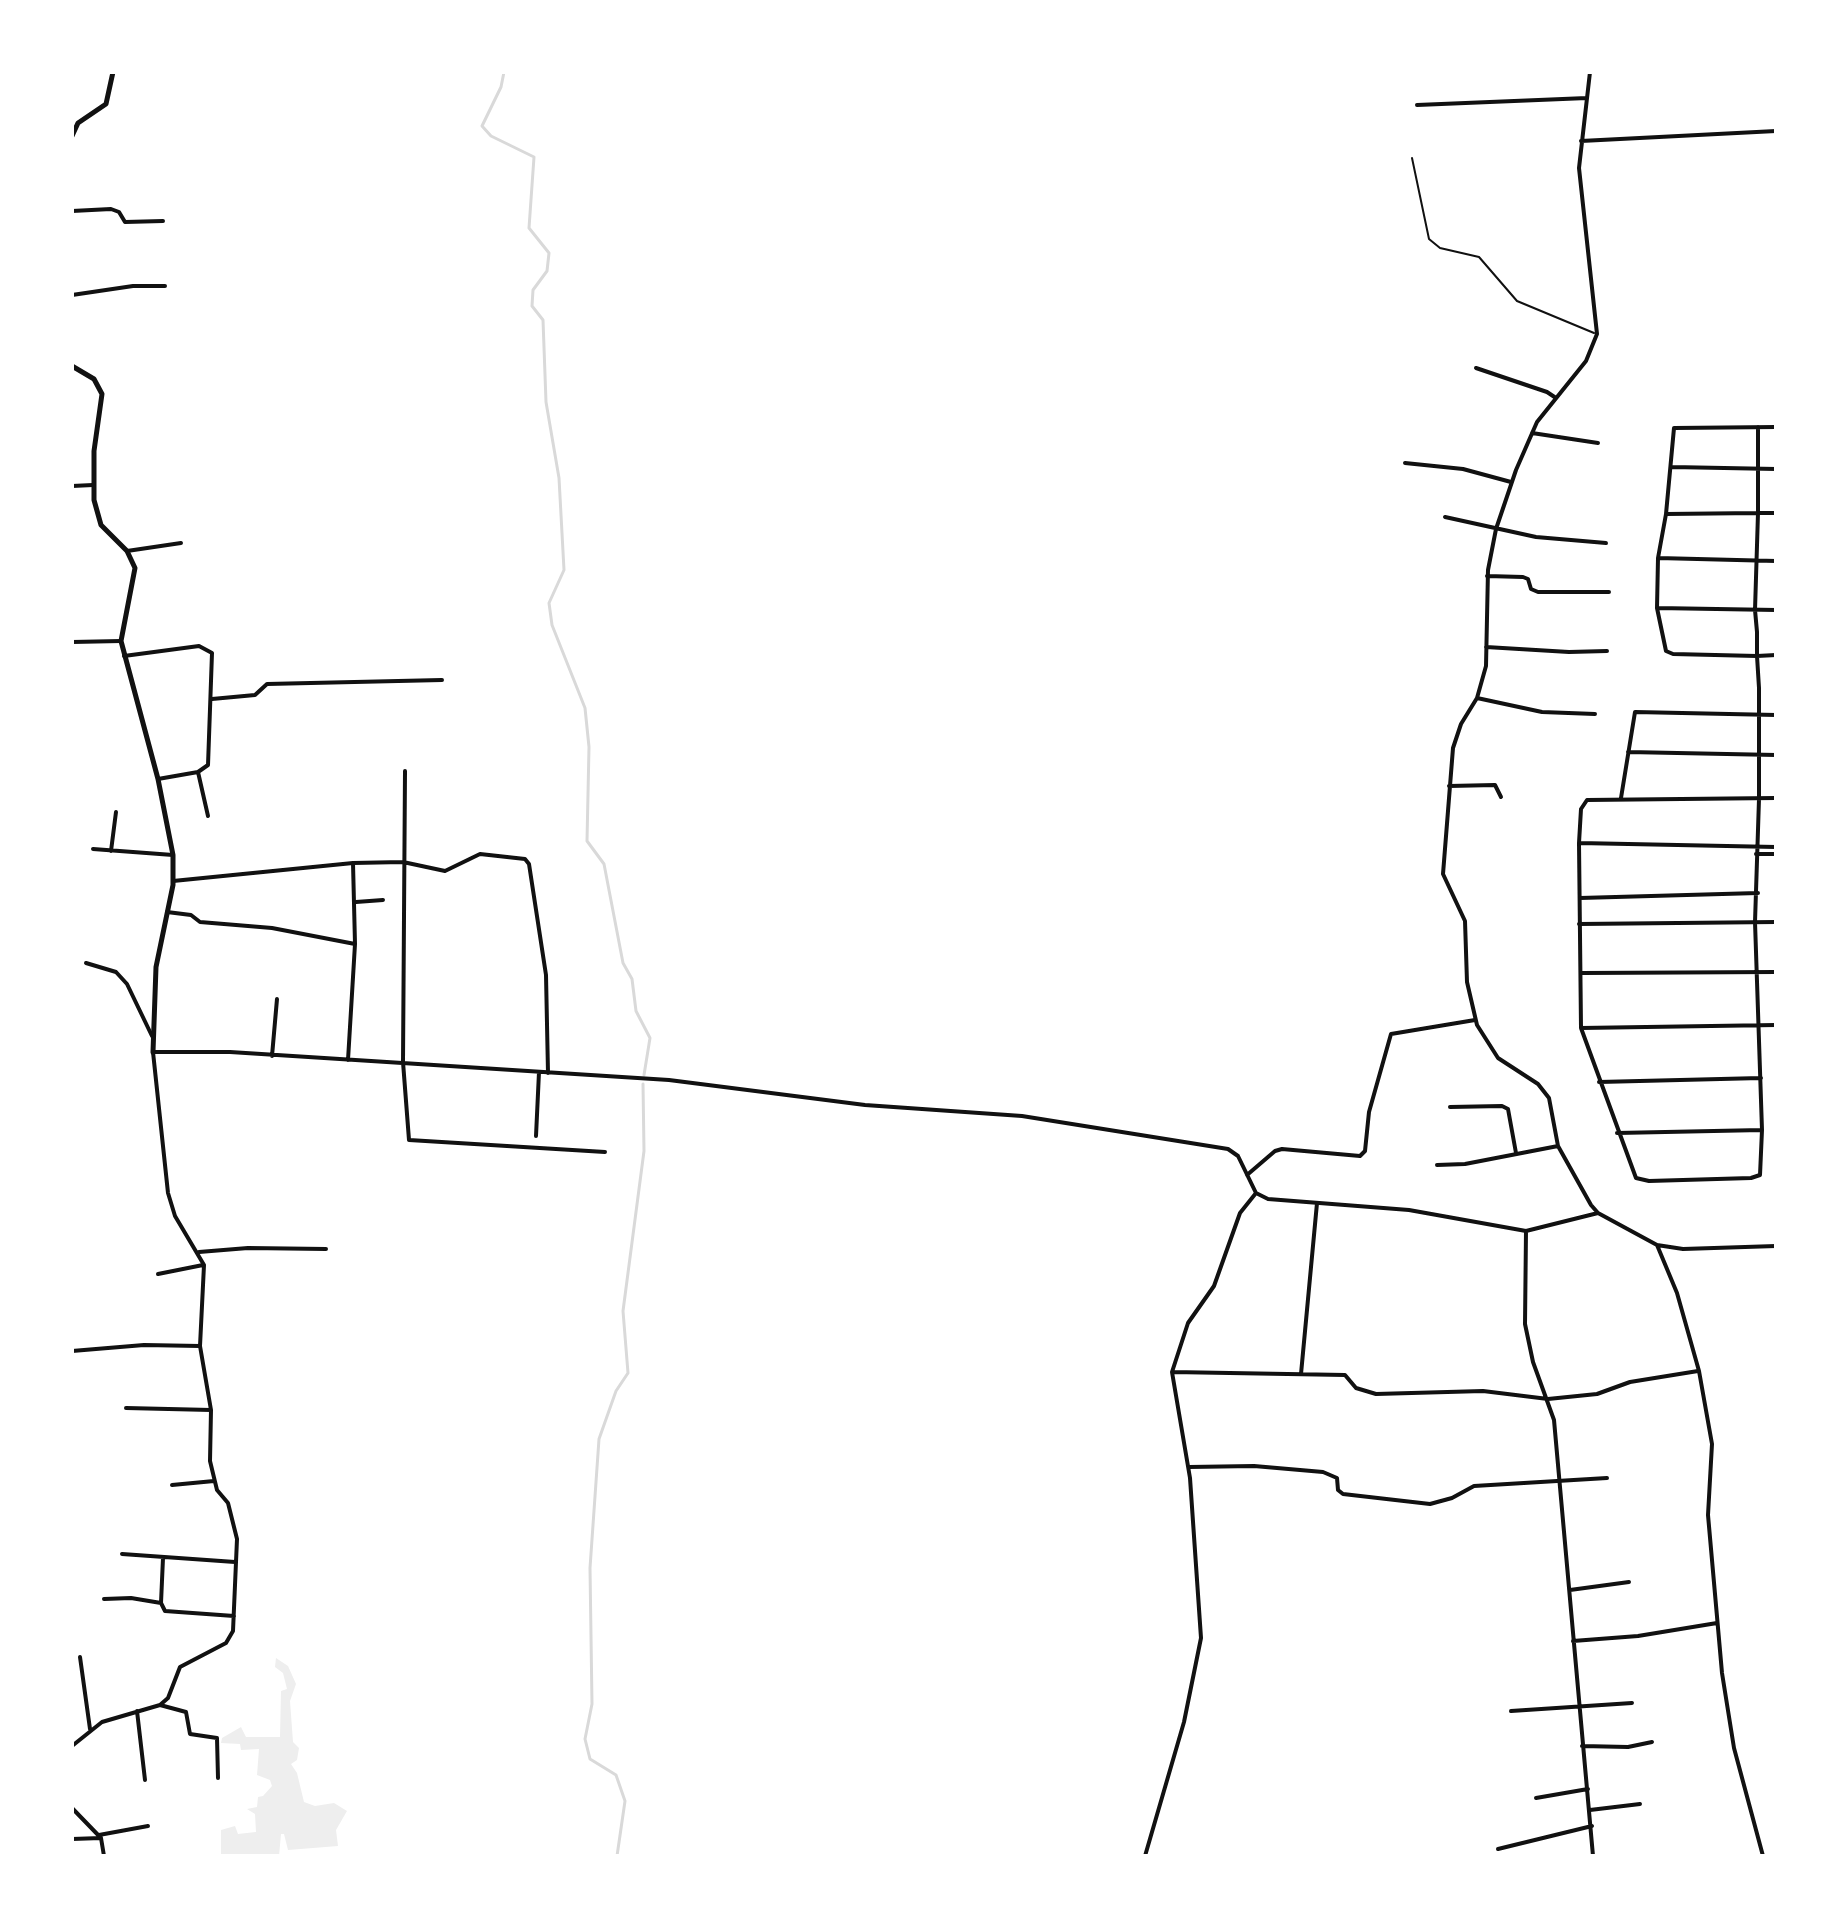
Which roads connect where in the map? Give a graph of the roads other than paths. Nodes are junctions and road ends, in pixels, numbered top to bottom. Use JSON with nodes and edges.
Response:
{"nodes":[{"id":1,"x":113,"y":72,"type":"edge"},
{"id":2,"x":1590,"y":72,"type":"edge"},
{"id":3,"x":1587,"y":98,"type":"junction"},
{"id":4,"x":1417,"y":105,"type":"dead end"},
{"id":5,"x":75,"y":121,"type":"edge"},
{"id":6,"x":1776,"y":131,"type":"edge"},
{"id":7,"x":72,"y":136,"type":"edge"},
{"id":8,"x":1581,"y":141,"type":"junction"},
{"id":9,"x":1412,"y":158,"type":"dead end"},
{"id":10,"x":72,"y":211,"type":"edge"},
{"id":11,"x":163,"y":221,"type":"dead end"},
{"id":12,"x":165,"y":286,"type":"dead end"},
{"id":13,"x":72,"y":295,"type":"edge"},
{"id":14,"x":1597,"y":334,"type":"junction"},
{"id":15,"x":72,"y":366,"type":"edge"},
{"id":16,"x":1476,"y":368,"type":"dead end"},
{"id":17,"x":1552,"y":395,"type":"junction"},
{"id":18,"x":1758,"y":427,"type":"junction"},
{"id":19,"x":1776,"y":427,"type":"edge"},
{"id":20,"x":1532,"y":433,"type":"junction"},
{"id":21,"x":1598,"y":443,"type":"dead end"},
{"id":22,"x":1405,"y":463,"type":"dead end"},
{"id":23,"x":1672,"y":467,"type":"junction"},
{"id":24,"x":1757,"y":468,"type":"junction"},
{"id":25,"x":1776,"y":469,"type":"edge"},
{"id":26,"x":1508,"y":481,"type":"junction"},
{"id":27,"x":93,"y":485,"type":"junction"},
{"id":28,"x":72,"y":486,"type":"edge"},
{"id":29,"x":1758,"y":513,"type":"junction"},
{"id":30,"x":1776,"y":513,"type":"edge"},
{"id":31,"x":1666,"y":514,"type":"junction"},
{"id":32,"x":1445,"y":517,"type":"dead end"},
{"id":33,"x":1496,"y":529,"type":"junction"},
{"id":34,"x":181,"y":543,"type":"dead end"},
{"id":35,"x":1606,"y":543,"type":"dead end"},
{"id":36,"x":127,"y":551,"type":"junction"},
{"id":37,"x":1658,"y":558,"type":"junction"},
{"id":38,"x":1756,"y":560,"type":"junction"},
{"id":39,"x":1776,"y":561,"type":"edge"},
{"id":40,"x":1487,"y":576,"type":"junction"},
{"id":41,"x":1609,"y":592,"type":"dead end"},
{"id":42,"x":1657,"y":608,"type":"junction"},
{"id":43,"x":1755,"y":610,"type":"junction"},
{"id":44,"x":1776,"y":610,"type":"edge"},
{"id":45,"x":121,"y":641,"type":"junction"},
{"id":46,"x":72,"y":642,"type":"edge"},
{"id":47,"x":1486,"y":647,"type":"junction"},
{"id":48,"x":1607,"y":651,"type":"dead end"},
{"id":49,"x":1776,"y":655,"type":"edge"},
{"id":50,"x":124,"y":656,"type":"junction"},
{"id":51,"x":1757,"y":656,"type":"junction"},
{"id":52,"x":442,"y":680,"type":"dead end"},
{"id":53,"x":1477,"y":698,"type":"junction"},
{"id":54,"x":212,"y":699,"type":"junction"},
{"id":55,"x":1595,"y":714,"type":"dead end"},
{"id":56,"x":1758,"y":714,"type":"junction"},
{"id":57,"x":1776,"y":715,"type":"edge"},
{"id":58,"x":1628,"y":752,"type":"junction"},
{"id":59,"x":1757,"y":755,"type":"junction"},
{"id":60,"x":1776,"y":755,"type":"edge"},
{"id":61,"x":405,"y":771,"type":"dead end"},
{"id":62,"x":198,"y":772,"type":"junction"},
{"id":63,"x":158,"y":779,"type":"junction"},
{"id":64,"x":1449,"y":786,"type":"junction"},
{"id":65,"x":1501,"y":797,"type":"dead end"},
{"id":66,"x":1621,"y":798,"type":"junction"},
{"id":67,"x":1776,"y":798,"type":"edge"},
{"id":68,"x":1759,"y":799,"type":"junction"},
{"id":69,"x":116,"y":812,"type":"dead end"},
{"id":70,"x":208,"y":816,"type":"dead end"},
{"id":71,"x":1579,"y":843,"type":"junction"},
{"id":72,"x":1756,"y":847,"type":"junction"},
{"id":73,"x":1776,"y":847,"type":"edge"},
{"id":74,"x":93,"y":849,"type":"dead end"},
{"id":75,"x":111,"y":851,"type":"junction"},
{"id":76,"x":1756,"y":854,"type":"junction"},
{"id":77,"x":1776,"y":854,"type":"edge"},
{"id":78,"x":173,"y":855,"type":"junction"},
{"id":79,"x":403,"y":862,"type":"junction"},
{"id":80,"x":353,"y":863,"type":"junction"},
{"id":81,"x":173,"y":881,"type":"junction"},
{"id":82,"x":1758,"y":893,"type":"junction"},
{"id":83,"x":1580,"y":898,"type":"junction"},
{"id":84,"x":383,"y":900,"type":"dead end"},
{"id":85,"x":356,"y":902,"type":"junction"},
{"id":86,"x":165,"y":912,"type":"junction"},
{"id":87,"x":1755,"y":922,"type":"junction"},
{"id":88,"x":1776,"y":922,"type":"edge"},
{"id":89,"x":1579,"y":924,"type":"junction"},
{"id":90,"x":355,"y":944,"type":"junction"},
{"id":91,"x":86,"y":963,"type":"dead end"},
{"id":92,"x":1757,"y":972,"type":"junction"},
{"id":93,"x":1776,"y":972,"type":"edge"},
{"id":94,"x":1581,"y":973,"type":"junction"},
{"id":95,"x":277,"y":999,"type":"dead end"},
{"id":96,"x":1475,"y":1020,"type":"junction"},
{"id":97,"x":1759,"y":1025,"type":"junction"},
{"id":98,"x":1776,"y":1025,"type":"edge"},
{"id":99,"x":1581,"y":1028,"type":"junction"},
{"id":100,"x":152,"y":1036,"type":"junction"},
{"id":101,"x":153,"y":1052,"type":"junction"},
{"id":102,"x":272,"y":1056,"type":"junction"},
{"id":103,"x":348,"y":1061,"type":"junction"},
{"id":104,"x":403,"y":1062,"type":"junction"},
{"id":105,"x":539,"y":1072,"type":"junction"},
{"id":106,"x":548,"y":1073,"type":"junction"},
{"id":107,"x":1761,"y":1078,"type":"junction"},
{"id":108,"x":1599,"y":1082,"type":"junction"},
{"id":109,"x":1450,"y":1107,"type":"dead end"},
{"id":110,"x":1762,"y":1130,"type":"junction"},
{"id":111,"x":1617,"y":1133,"type":"junction"},
{"id":112,"x":536,"y":1136,"type":"dead end"},
{"id":113,"x":1558,"y":1146,"type":"junction"},
{"id":114,"x":605,"y":1152,"type":"dead end"},
{"id":115,"x":1516,"y":1153,"type":"junction"},
{"id":116,"x":1437,"y":1165,"type":"dead end"},
{"id":117,"x":1247,"y":1175,"type":"junction"},
{"id":118,"x":1256,"y":1193,"type":"junction"},
{"id":119,"x":1317,"y":1203,"type":"junction"},
{"id":120,"x":1598,"y":1213,"type":"junction"},
{"id":121,"x":1526,"y":1231,"type":"junction"},
{"id":122,"x":1657,"y":1245,"type":"junction"},
{"id":123,"x":1776,"y":1246,"type":"edge"},
{"id":124,"x":326,"y":1249,"type":"dead end"},
{"id":125,"x":199,"y":1252,"type":"junction"},
{"id":126,"x":201,"y":1266,"type":"junction"},
{"id":127,"x":158,"y":1274,"type":"dead end"},
{"id":128,"x":200,"y":1346,"type":"junction"},
{"id":129,"x":72,"y":1351,"type":"edge"},
{"id":130,"x":1699,"y":1371,"type":"junction"},
{"id":131,"x":1172,"y":1372,"type":"junction"},
{"id":132,"x":1301,"y":1374,"type":"junction"},
{"id":133,"x":1548,"y":1399,"type":"junction"},
{"id":134,"x":126,"y":1408,"type":"dead end"},
{"id":135,"x":211,"y":1410,"type":"junction"},
{"id":136,"x":1189,"y":1467,"type":"junction"},
{"id":137,"x":1607,"y":1478,"type":"dead end"},
{"id":138,"x":1560,"y":1479,"type":"junction"},
{"id":139,"x":214,"y":1481,"type":"junction"},
{"id":140,"x":172,"y":1485,"type":"dead end"},
{"id":141,"x":122,"y":1554,"type":"dead end"},
{"id":142,"x":163,"y":1558,"type":"junction"},
{"id":143,"x":235,"y":1562,"type":"junction"},
{"id":144,"x":1629,"y":1582,"type":"dead end"},
{"id":145,"x":1570,"y":1590,"type":"junction"},
{"id":146,"x":104,"y":1599,"type":"dead end"},
{"id":147,"x":161,"y":1603,"type":"junction"},
{"id":148,"x":234,"y":1616,"type":"junction"},
{"id":149,"x":1717,"y":1623,"type":"junction"},
{"id":150,"x":1573,"y":1641,"type":"junction"},
{"id":151,"x":80,"y":1657,"type":"dead end"},
{"id":152,"x":1632,"y":1703,"type":"dead end"},
{"id":153,"x":1579,"y":1705,"type":"junction"},
{"id":154,"x":162,"y":1706,"type":"junction"},
{"id":155,"x":137,"y":1711,"type":"junction"},
{"id":156,"x":1511,"y":1711,"type":"dead end"},
{"id":157,"x":90,"y":1729,"type":"junction"},
{"id":158,"x":1652,"y":1742,"type":"dead end"},
{"id":159,"x":72,"y":1746,"type":"edge"},
{"id":160,"x":1582,"y":1746,"type":"junction"},
{"id":161,"x":218,"y":1778,"type":"dead end"},
{"id":162,"x":145,"y":1780,"type":"dead end"},
{"id":163,"x":1588,"y":1789,"type":"junction"},
{"id":164,"x":1536,"y":1798,"type":"dead end"},
{"id":165,"x":1640,"y":1804,"type":"dead end"},
{"id":166,"x":72,"y":1808,"type":"edge"},
{"id":167,"x":1590,"y":1810,"type":"junction"},
{"id":168,"x":148,"y":1826,"type":"dead end"},
{"id":169,"x":1592,"y":1826,"type":"junction"},
{"id":170,"x":100,"y":1836,"type":"junction"},
{"id":171,"x":72,"y":1839,"type":"edge"},
{"id":172,"x":1498,"y":1849,"type":"dead end"},
{"id":173,"x":104,"y":1856,"type":"edge"},
{"id":174,"x":1145,"y":1856,"type":"edge"},
{"id":175,"x":1593,"y":1856,"type":"edge"},
{"id":176,"x":1763,"y":1856,"type":"edge"}],
"edges":[{"from":1,"to":5,"type":"street"},
{"from":2,"to":3,"type":"street"},
{"from":3,"to":4,"type":"street"},
{"from":3,"to":8,"type":"street"},
{"from":5,"to":7,"type":"street"},
{"from":6,"to":8,"type":"street"},
{"from":8,"to":14,"type":"street"},
{"from":9,"to":14,"type":"lane"},
{"from":10,"to":11,"type":"street"},
{"from":12,"to":13,"type":"street"},
{"from":14,"to":17,"type":"street"},
{"from":15,"to":27,"type":"street"},
{"from":16,"to":17,"type":"street"},
{"from":17,"to":20,"type":"street"},
{"from":18,"to":19,"type":"street"},
{"from":18,"to":23,"type":"street"},
{"from":18,"to":24,"type":"street"},
{"from":20,"to":21,"type":"street"},
{"from":20,"to":26,"type":"street"},
{"from":22,"to":26,"type":"street"},
{"from":23,"to":24,"type":"street"},
{"from":23,"to":31,"type":"street"},
{"from":24,"to":25,"type":"street"},
{"from":24,"to":29,"type":"street"},
{"from":26,"to":33,"type":"street"},
{"from":27,"to":28,"type":"street"},
{"from":27,"to":36,"type":"street"},
{"from":29,"to":30,"type":"street"},
{"from":29,"to":31,"type":"street"},
{"from":29,"to":38,"type":"street"},
{"from":31,"to":37,"type":"street"},
{"from":32,"to":33,"type":"street"},
{"from":33,"to":35,"type":"street"},
{"from":33,"to":40,"type":"street"},
{"from":34,"to":36,"type":"street"},
{"from":36,"to":45,"type":"street"},
{"from":37,"to":38,"type":"street"},
{"from":37,"to":42,"type":"street"},
{"from":38,"to":39,"type":"street"},
{"from":38,"to":43,"type":"street"},
{"from":40,"to":41,"type":"street"},
{"from":40,"to":47,"type":"street"},
{"from":42,"to":43,"type":"street"},
{"from":42,"to":51,"type":"street"},
{"from":43,"to":44,"type":"street"},
{"from":43,"to":51,"type":"street"},
{"from":45,"to":46,"type":"street"},
{"from":45,"to":50,"type":"street"},
{"from":47,"to":48,"type":"street"},
{"from":47,"to":53,"type":"street"},
{"from":49,"to":51,"type":"street"},
{"from":50,"to":54,"type":"street"},
{"from":50,"to":63,"type":"street"},
{"from":51,"to":56,"type":"street"},
{"from":52,"to":54,"type":"street"},
{"from":53,"to":55,"type":"street"},
{"from":53,"to":64,"type":"street"},
{"from":54,"to":62,"type":"street"},
{"from":56,"to":57,"type":"street"},
{"from":56,"to":58,"type":"street"},
{"from":56,"to":59,"type":"street"},
{"from":58,"to":59,"type":"street"},
{"from":58,"to":66,"type":"street"},
{"from":59,"to":60,"type":"street"},
{"from":59,"to":68,"type":"street"},
{"from":61,"to":79,"type":"street"},
{"from":62,"to":63,"type":"street"},
{"from":62,"to":70,"type":"street"},
{"from":63,"to":78,"type":"street"},
{"from":64,"to":65,"type":"street"},
{"from":64,"to":96,"type":"street"},
{"from":66,"to":68,"type":"street"},
{"from":66,"to":71,"type":"street"},
{"from":67,"to":68,"type":"street"},
{"from":68,"to":72,"type":"street"},
{"from":69,"to":75,"type":"street"},
{"from":71,"to":72,"type":"street"},
{"from":71,"to":83,"type":"street"},
{"from":72,"to":73,"type":"street"},
{"from":72,"to":76,"type":"street"},
{"from":74,"to":75,"type":"street"},
{"from":75,"to":78,"type":"street"},
{"from":76,"to":77,"type":"street"},
{"from":76,"to":82,"type":"street"},
{"from":78,"to":81,"type":"street"},
{"from":79,"to":80,"type":"street"},
{"from":79,"to":104,"type":"street"},
{"from":79,"to":106,"type":"street"},
{"from":80,"to":81,"type":"street"},
{"from":80,"to":85,"type":"street"},
{"from":81,"to":86,"type":"street"},
{"from":82,"to":83,"type":"street"},
{"from":82,"to":87,"type":"street"},
{"from":83,"to":89,"type":"street"},
{"from":84,"to":85,"type":"street"},
{"from":85,"to":90,"type":"street"},
{"from":86,"to":90,"type":"street"},
{"from":86,"to":100,"type":"street"},
{"from":87,"to":88,"type":"street"},
{"from":87,"to":89,"type":"street"},
{"from":87,"to":92,"type":"street"},
{"from":89,"to":94,"type":"street"},
{"from":90,"to":103,"type":"street"},
{"from":91,"to":100,"type":"street"},
{"from":92,"to":93,"type":"street"},
{"from":92,"to":94,"type":"street"},
{"from":92,"to":97,"type":"street"},
{"from":94,"to":99,"type":"street"},
{"from":95,"to":102,"type":"street"},
{"from":96,"to":113,"type":"street"},
{"from":96,"to":117,"type":"street"},
{"from":97,"to":98,"type":"street"},
{"from":97,"to":99,"type":"street"},
{"from":97,"to":107,"type":"street"},
{"from":99,"to":108,"type":"street"},
{"from":100,"to":101,"type":"street"},
{"from":101,"to":102,"type":"street"},
{"from":101,"to":125,"type":"street"},
{"from":102,"to":103,"type":"street"},
{"from":103,"to":104,"type":"street"},
{"from":104,"to":105,"type":"street"},
{"from":104,"to":114,"type":"street"},
{"from":105,"to":106,"type":"street"},
{"from":105,"to":112,"type":"street"},
{"from":106,"to":117,"type":"street"},
{"from":107,"to":108,"type":"street"},
{"from":107,"to":110,"type":"street"},
{"from":108,"to":111,"type":"street"},
{"from":109,"to":115,"type":"street"},
{"from":110,"to":111,"type":"street"},
{"from":110,"to":111,"type":"street"},
{"from":113,"to":115,"type":"street"},
{"from":113,"to":120,"type":"street"},
{"from":115,"to":116,"type":"street"},
{"from":117,"to":118,"type":"street"},
{"from":118,"to":119,"type":"street"},
{"from":118,"to":131,"type":"street"},
{"from":119,"to":121,"type":"street"},
{"from":119,"to":132,"type":"street"},
{"from":120,"to":121,"type":"street"},
{"from":120,"to":122,"type":"street"},
{"from":121,"to":133,"type":"street"},
{"from":122,"to":123,"type":"street"},
{"from":122,"to":130,"type":"street"},
{"from":124,"to":125,"type":"street"},
{"from":125,"to":126,"type":"street"},
{"from":126,"to":127,"type":"street"},
{"from":126,"to":128,"type":"street"},
{"from":128,"to":129,"type":"street"},
{"from":128,"to":135,"type":"street"},
{"from":130,"to":133,"type":"street"},
{"from":130,"to":149,"type":"street"},
{"from":131,"to":132,"type":"street"},
{"from":131,"to":136,"type":"street"},
{"from":132,"to":133,"type":"street"},
{"from":133,"to":138,"type":"street"},
{"from":134,"to":135,"type":"street"},
{"from":135,"to":139,"type":"street"},
{"from":136,"to":138,"type":"street"},
{"from":136,"to":174,"type":"street"},
{"from":137,"to":138,"type":"street"},
{"from":138,"to":145,"type":"street"},
{"from":139,"to":140,"type":"street"},
{"from":139,"to":143,"type":"street"},
{"from":141,"to":142,"type":"street"},
{"from":142,"to":143,"type":"street"},
{"from":142,"to":147,"type":"street"},
{"from":143,"to":148,"type":"street"},
{"from":144,"to":145,"type":"street"},
{"from":145,"to":150,"type":"street"},
{"from":146,"to":147,"type":"street"},
{"from":147,"to":148,"type":"street"},
{"from":148,"to":154,"type":"street"},
{"from":149,"to":150,"type":"street"},
{"from":149,"to":176,"type":"street"},
{"from":150,"to":153,"type":"street"},
{"from":151,"to":157,"type":"street"},
{"from":152,"to":153,"type":"street"},
{"from":153,"to":156,"type":"street"},
{"from":153,"to":160,"type":"street"},
{"from":154,"to":155,"type":"street"},
{"from":154,"to":161,"type":"street"},
{"from":155,"to":157,"type":"street"},
{"from":155,"to":162,"type":"street"},
{"from":157,"to":159,"type":"street"},
{"from":158,"to":160,"type":"street"},
{"from":160,"to":163,"type":"street"},
{"from":163,"to":164,"type":"street"},
{"from":163,"to":167,"type":"street"},
{"from":165,"to":167,"type":"street"},
{"from":166,"to":170,"type":"street"},
{"from":167,"to":169,"type":"street"},
{"from":168,"to":170,"type":"street"},
{"from":169,"to":172,"type":"street"},
{"from":169,"to":175,"type":"street"},
{"from":170,"to":171,"type":"street"},
{"from":170,"to":173,"type":"street"}]}
